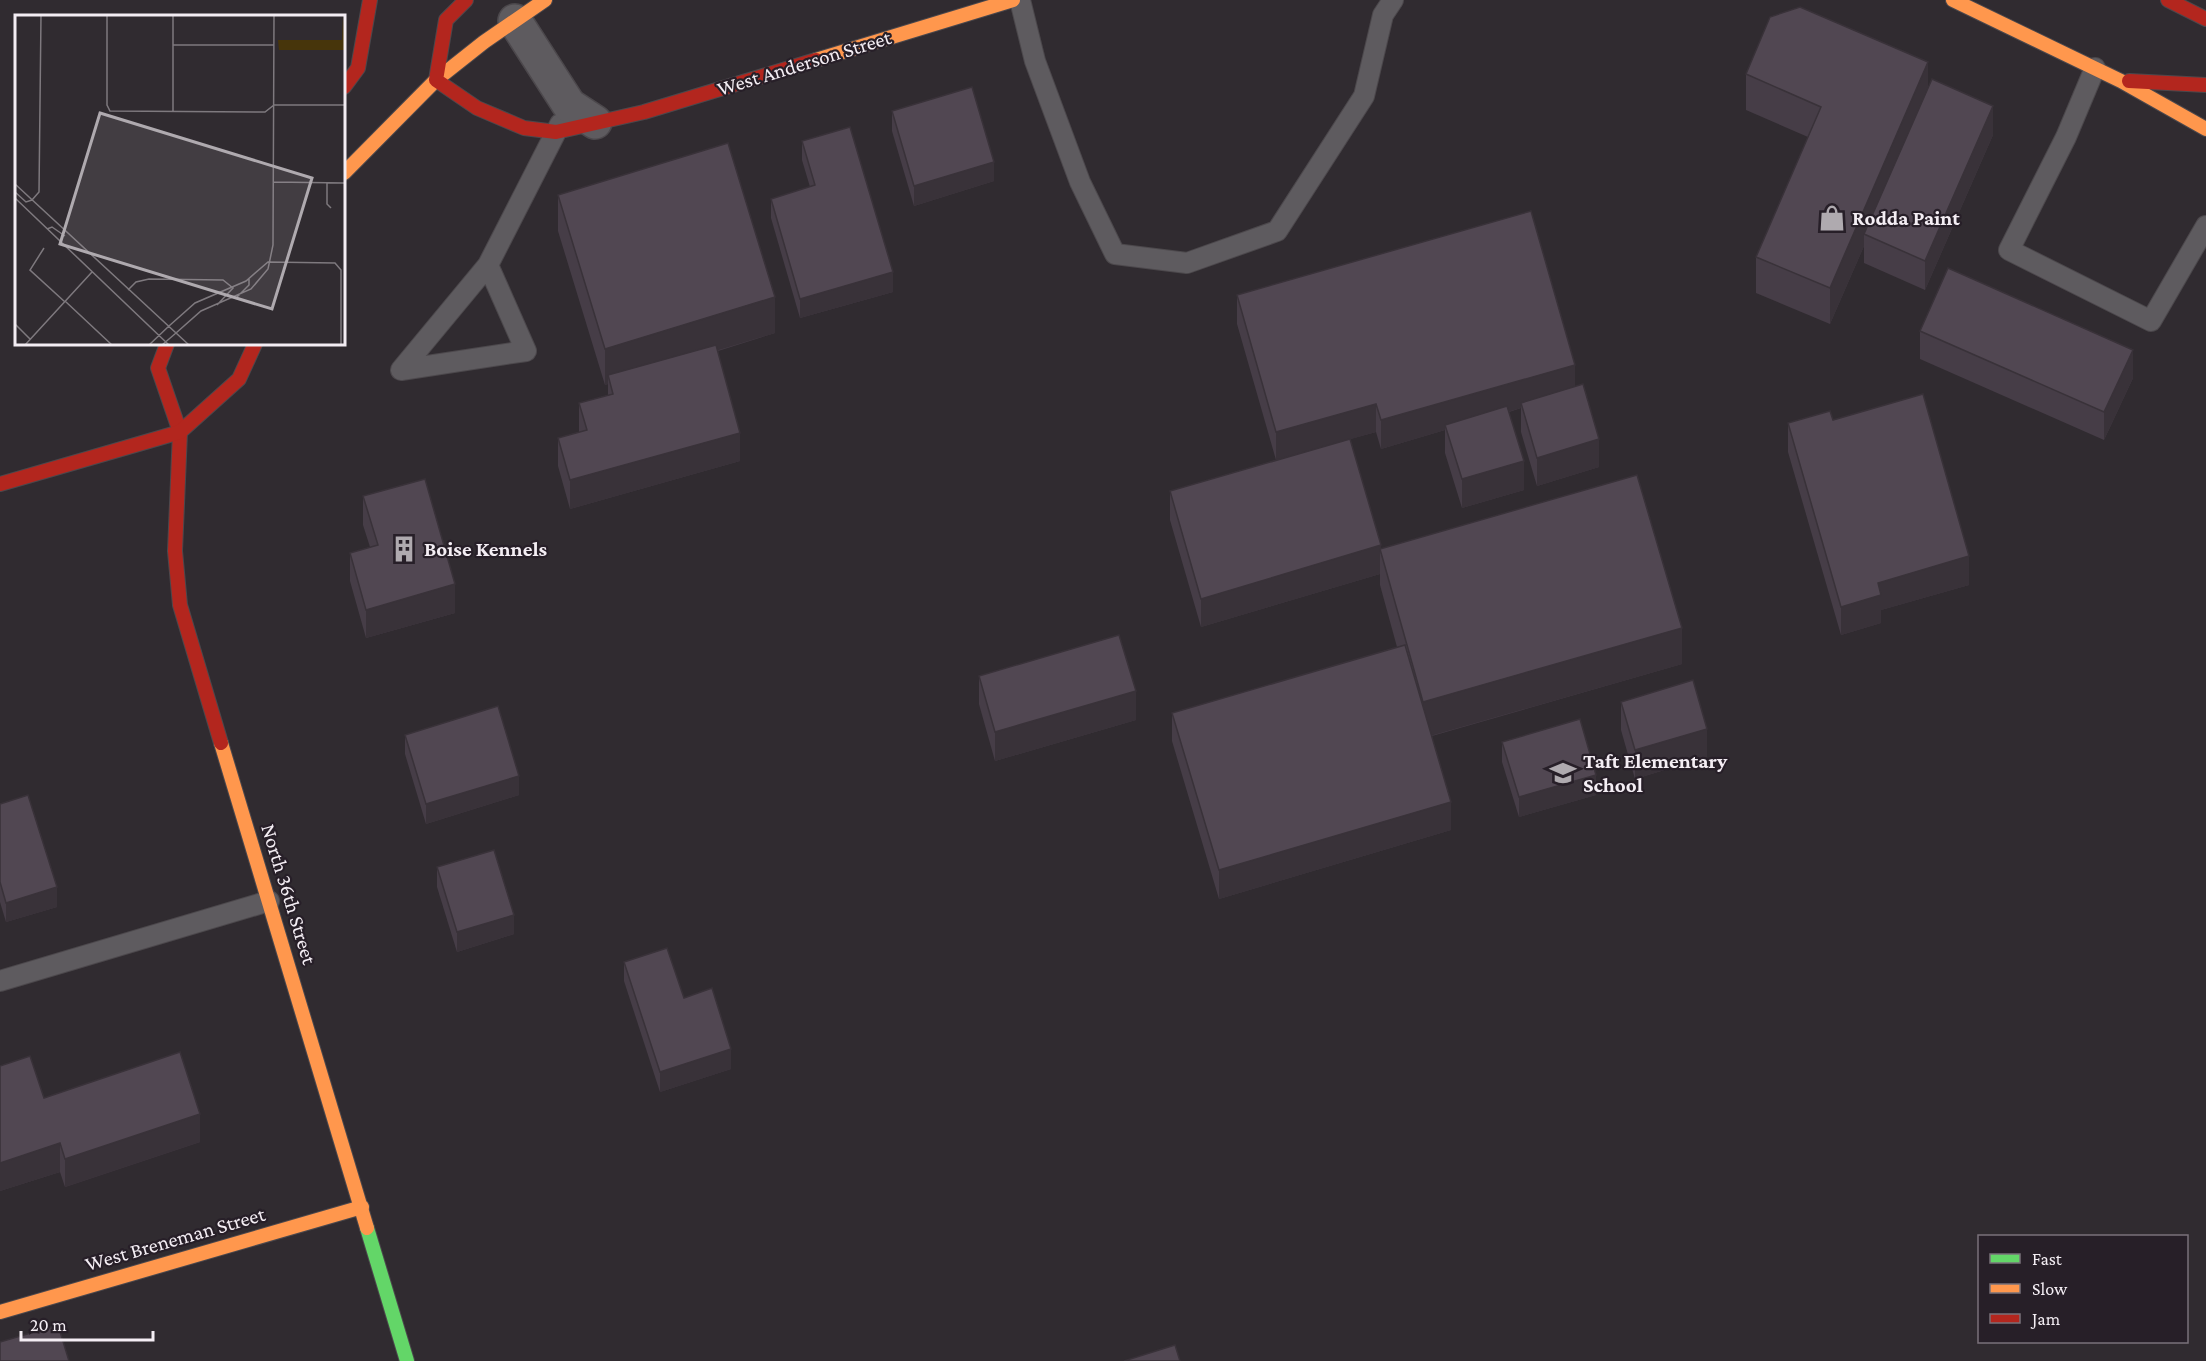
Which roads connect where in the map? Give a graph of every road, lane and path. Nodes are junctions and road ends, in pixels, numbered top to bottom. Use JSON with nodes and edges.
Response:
{"nodes":[{"id":1,"x":369,"y":0,"type":"edge"},
{"id":2,"x":466,"y":0,"type":"edge"},
{"id":3,"x":545,"y":0,"type":"edge"},
{"id":4,"x":1013,"y":0,"type":"edge"},
{"id":5,"x":1020,"y":0,"type":"edge"},
{"id":6,"x":1393,"y":0,"type":"edge"},
{"id":7,"x":1953,"y":0,"type":"edge"},
{"id":8,"x":2168,"y":0,"type":"edge"},
{"id":9,"x":352,"y":17,"type":"dead end"},
{"id":10,"x":2206,"y":19,"type":"edge"},
{"id":11,"x":515,"y":21,"type":"junction"},
{"id":12,"x":2096,"y":68,"type":"junction"},
{"id":13,"x":436,"y":80,"type":"junction"},
{"id":14,"x":2121,"y":81,"type":"junction"},
{"id":15,"x":2206,"y":85,"type":"edge"},
{"id":16,"x":345,"y":86,"type":"edge"},
{"id":17,"x":573,"y":120,"type":"junction"},
{"id":18,"x":2206,"y":129,"type":"edge"},
{"id":19,"x":345,"y":172,"type":"edge"},
{"id":20,"x":2206,"y":226,"type":"edge"},
{"id":21,"x":488,"y":265,"type":"junction"},
{"id":22,"x":167,"y":345,"type":"edge"},
{"id":23,"x":255,"y":345,"type":"edge"},
{"id":24,"x":180,"y":432,"type":"junction"},
{"id":25,"x":0,"y":484,"type":"edge"},
{"id":26,"x":269,"y":901,"type":"junction"},
{"id":27,"x":0,"y":981,"type":"edge"},
{"id":28,"x":362,"y":1207,"type":"junction"},
{"id":29,"x":0,"y":1312,"type":"edge"},
{"id":30,"x":406,"y":1361,"type":"edge"}],
"edges":[{"from":1,"to":9,"type":"street"},
{"from":1,"to":16,"type":"street"},
{"from":2,"to":13,"type":"street"},
{"from":3,"to":11,"type":"street"},
{"from":4,"to":17,"type":"street","name":"West Anderson Street"},
{"from":5,"to":6,"type":"lane"},
{"from":7,"to":12,"type":"street"},
{"from":8,"to":10,"type":"street"},
{"from":11,"to":13,"type":"street"},
{"from":11,"to":17,"type":"street"},
{"from":12,"to":14,"type":"street"},
{"from":12,"to":20,"type":"lane"},
{"from":13,"to":17,"type":"street","name":"West Anderson Street"},
{"from":13,"to":19,"type":"street"},
{"from":14,"to":15,"type":"street"},
{"from":14,"to":18,"type":"street"},
{"from":17,"to":21,"type":"lane"},
{"from":21,"to":21,"type":"lane"},
{"from":22,"to":24,"type":"street","name":"North 36th Street"},
{"from":23,"to":24,"type":"street"},
{"from":24,"to":25,"type":"street"},
{"from":24,"to":26,"type":"street","name":"North 36th Street"},
{"from":26,"to":27,"type":"lane"},
{"from":26,"to":28,"type":"street","name":"North 36th Street"},
{"from":28,"to":29,"type":"street","name":"West Breneman Street"},
{"from":28,"to":30,"type":"street","name":"North 36th Street"}]}
